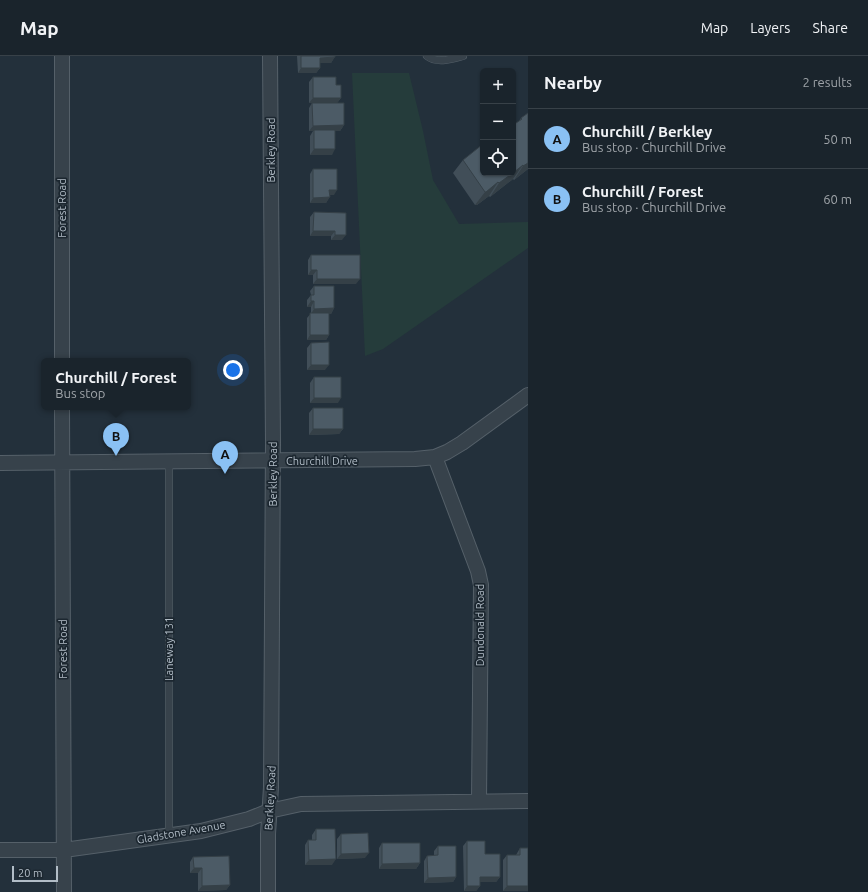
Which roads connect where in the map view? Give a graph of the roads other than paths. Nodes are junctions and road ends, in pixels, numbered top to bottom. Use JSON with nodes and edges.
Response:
{"nodes":[{"id":1,"x":62,"y":56,"type":"edge"},
{"id":2,"x":270,"y":56,"type":"edge"},
{"id":3,"x":427,"y":56,"type":"edge"},
{"id":4,"x":463,"y":56,"type":"edge"},
{"id":5,"x":62,"y":358,"type":"edge"},
{"id":6,"x":528,"y":395,"type":"edge"},
{"id":7,"x":62,"y":410,"type":"edge"},
{"id":8,"x":435,"y":457,"type":"junction"},
{"id":9,"x":63,"y":462,"type":"junction"},
{"id":10,"x":169,"y":462,"type":"junction"},
{"id":11,"x":273,"y":462,"type":"junction"},
{"id":12,"x":0,"y":463,"type":"edge"},
{"id":13,"x":479,"y":801,"type":"junction"},
{"id":14,"x":528,"y":801,"type":"edge"},
{"id":15,"x":269,"y":811,"type":"junction"},
{"id":16,"x":169,"y":836,"type":"junction"},
{"id":17,"x":0,"y":850,"type":"edge"},
{"id":18,"x":64,"y":850,"type":"junction"},
{"id":19,"x":64,"y":892,"type":"edge"},
{"id":20,"x":268,"y":892,"type":"edge"}],
"edges":[{"from":1,"to":5,"type":"street","name":"Forest Road"},
{"from":2,"to":11,"type":"street","name":"Berkley Road"},
{"from":3,"to":4,"type":"lane"},
{"from":6,"to":8,"type":"street","name":"Churchill Drive"},
{"from":7,"to":9,"type":"street","name":"Forest Road"},
{"from":8,"to":11,"type":"street","name":"Churchill Drive"},
{"from":8,"to":13,"type":"street","name":"Dundonald Road"},
{"from":9,"to":10,"type":"street","name":"Churchill Drive"},
{"from":9,"to":12,"type":"street","name":"Churchill Drive"},
{"from":9,"to":18,"type":"street","name":"Forest Road"},
{"from":10,"to":11,"type":"street","name":"Churchill Drive"},
{"from":10,"to":16,"type":"lane","name":"Laneway 131"},
{"from":11,"to":15,"type":"street","name":"Berkley Road"},
{"from":13,"to":14,"type":"street","name":"Gladstone Avenue"},
{"from":13,"to":15,"type":"street","name":"Gladstone Avenue"},
{"from":15,"to":16,"type":"street","name":"Gladstone Avenue"},
{"from":15,"to":20,"type":"street","name":"Berkley Road"},
{"from":16,"to":18,"type":"street","name":"Gladstone Avenue"},
{"from":17,"to":18,"type":"street","name":"Gladstone Avenue"},
{"from":18,"to":19,"type":"street","name":"Forest Road"}]}
